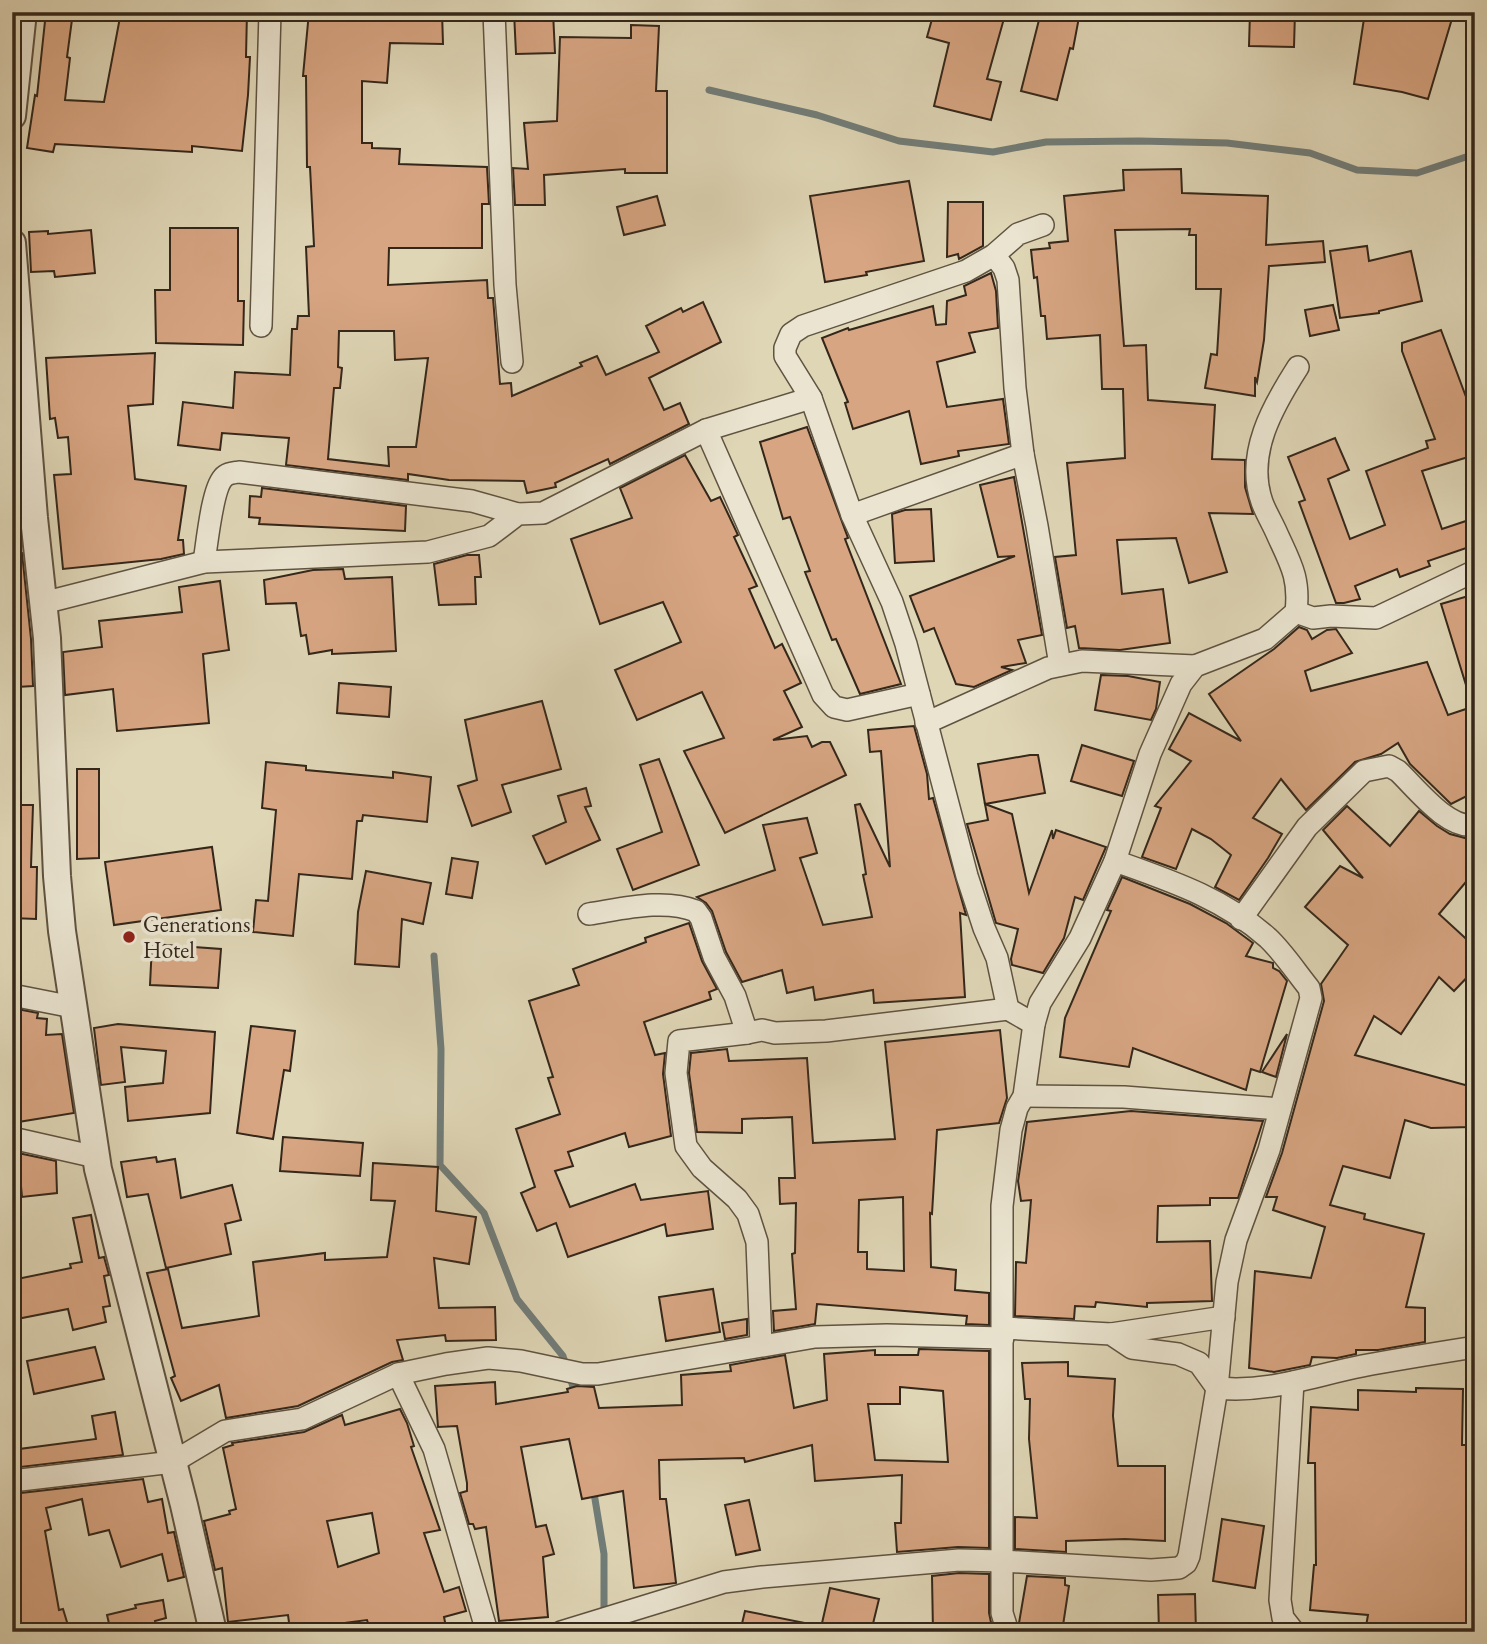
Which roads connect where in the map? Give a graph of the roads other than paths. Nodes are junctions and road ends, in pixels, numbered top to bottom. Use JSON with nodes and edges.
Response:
{"nodes":[{"id":1,"x":23,"y":12,"type":"edge"},
{"id":2,"x":270,"y":12,"type":"edge"},
{"id":3,"x":494,"y":12,"type":"edge"},
{"id":4,"x":12,"y":117,"type":"edge"},
{"id":5,"x":1043,"y":225,"type":"dead end"},
{"id":6,"x":12,"y":243,"type":"edge"},
{"id":7,"x":994,"y":255,"type":"junction"},
{"id":8,"x":261,"y":326,"type":"dead end"},
{"id":9,"x":512,"y":362,"type":"dead end"},
{"id":10,"x":1298,"y":367,"type":"dead end"},
{"id":11,"x":811,"y":398,"type":"junction"},
{"id":12,"x":706,"y":430,"type":"junction"},
{"id":13,"x":1023,"y":454,"type":"junction"},
{"id":14,"x":517,"y":514,"type":"junction"},
{"id":15,"x":852,"y":514,"type":"junction"},
{"id":16,"x":23,"y":518,"type":"edge"},
{"id":17,"x":204,"y":562,"type":"junction"},
{"id":18,"x":1475,"y":570,"type":"edge"},
{"id":19,"x":44,"y":603,"type":"junction"},
{"id":20,"x":1296,"y":612,"type":"junction"},
{"id":21,"x":1060,"y":665,"type":"junction"},
{"id":22,"x":1195,"y":666,"type":"junction"},
{"id":23,"x":919,"y":694,"type":"junction"},
{"id":24,"x":926,"y":723,"type":"junction"},
{"id":25,"x":1475,"y":825,"type":"edge"},
{"id":26,"x":1115,"y":861,"type":"junction"},
{"id":27,"x":589,"y":914,"type":"dead end"},
{"id":28,"x":1241,"y":919,"type":"junction"},
{"id":29,"x":12,"y":995,"type":"edge"},
{"id":30,"x":74,"y":1007,"type":"junction"},
{"id":31,"x":1007,"y":1009,"type":"junction"},
{"id":32,"x":1034,"y":1024,"type":"junction"},
{"id":33,"x":747,"y":1033,"type":"junction"},
{"id":34,"x":1024,"y":1096,"type":"junction"},
{"id":35,"x":1280,"y":1108,"type":"junction"},
{"id":36,"x":12,"y":1138,"type":"edge"},
{"id":37,"x":96,"y":1157,"type":"junction"},
{"id":38,"x":1224,"y":1317,"type":"junction"},
{"id":39,"x":1003,"y":1333,"type":"junction"},
{"id":40,"x":1111,"y":1334,"type":"junction"},
{"id":41,"x":761,"y":1345,"type":"junction"},
{"id":42,"x":1475,"y":1347,"type":"edge"},
{"id":43,"x":398,"y":1374,"type":"junction"},
{"id":44,"x":1293,"y":1382,"type":"junction"},
{"id":45,"x":1217,"y":1388,"type":"junction"},
{"id":46,"x":173,"y":1462,"type":"junction"},
{"id":47,"x":12,"y":1481,"type":"edge"},
{"id":48,"x":1003,"y":1561,"type":"junction"},
{"id":49,"x":213,"y":1632,"type":"edge"},
{"id":50,"x":487,"y":1632,"type":"edge"},
{"id":51,"x":561,"y":1632,"type":"edge"},
{"id":52,"x":1008,"y":1632,"type":"edge"},
{"id":53,"x":1294,"y":1632,"type":"edge"}],
"edges":[{"from":1,"to":4,"type":"street"},
{"from":2,"to":8,"type":"street"},
{"from":3,"to":9,"type":"street"},
{"from":5,"to":7,"type":"street"},
{"from":6,"to":16,"type":"street"},
{"from":7,"to":11,"type":"street"},
{"from":7,"to":13,"type":"street"},
{"from":10,"to":20,"type":"street"},
{"from":11,"to":12,"type":"street"},
{"from":11,"to":15,"type":"street"},
{"from":12,"to":14,"type":"street"},
{"from":12,"to":23,"type":"street"},
{"from":13,"to":15,"type":"street"},
{"from":13,"to":21,"type":"street"},
{"from":14,"to":17,"type":"street"},
{"from":14,"to":17,"type":"street"},
{"from":15,"to":23,"type":"street"},
{"from":16,"to":19,"type":"street"},
{"from":17,"to":19,"type":"street"},
{"from":18,"to":20,"type":"street"},
{"from":19,"to":30,"type":"street"},
{"from":20,"to":22,"type":"street"},
{"from":21,"to":22,"type":"street"},
{"from":21,"to":24,"type":"street"},
{"from":22,"to":26,"type":"street"},
{"from":23,"to":24,"type":"street"},
{"from":24,"to":31,"type":"street"},
{"from":25,"to":28,"type":"street"},
{"from":26,"to":28,"type":"street"},
{"from":26,"to":32,"type":"street"},
{"from":27,"to":33,"type":"street"},
{"from":28,"to":35,"type":"street"},
{"from":29,"to":30,"type":"street"},
{"from":30,"to":37,"type":"street"},
{"from":31,"to":32,"type":"street"},
{"from":31,"to":33,"type":"street"},
{"from":32,"to":34,"type":"street"},
{"from":33,"to":41,"type":"street"},
{"from":34,"to":35,"type":"street"},
{"from":34,"to":39,"type":"street"},
{"from":35,"to":38,"type":"street"},
{"from":36,"to":37,"type":"street"},
{"from":37,"to":46,"type":"street"},
{"from":38,"to":40,"type":"street"},
{"from":38,"to":45,"type":"street"},
{"from":39,"to":40,"type":"street"},
{"from":39,"to":41,"type":"street"},
{"from":39,"to":48,"type":"street"},
{"from":40,"to":45,"type":"street"},
{"from":41,"to":43,"type":"street"},
{"from":42,"to":44,"type":"street"},
{"from":43,"to":46,"type":"street"},
{"from":43,"to":50,"type":"street"},
{"from":44,"to":45,"type":"street"},
{"from":44,"to":53,"type":"street"},
{"from":45,"to":48,"type":"street"},
{"from":46,"to":47,"type":"street"},
{"from":46,"to":49,"type":"street"},
{"from":48,"to":51,"type":"street"},
{"from":48,"to":52,"type":"street"}]}
